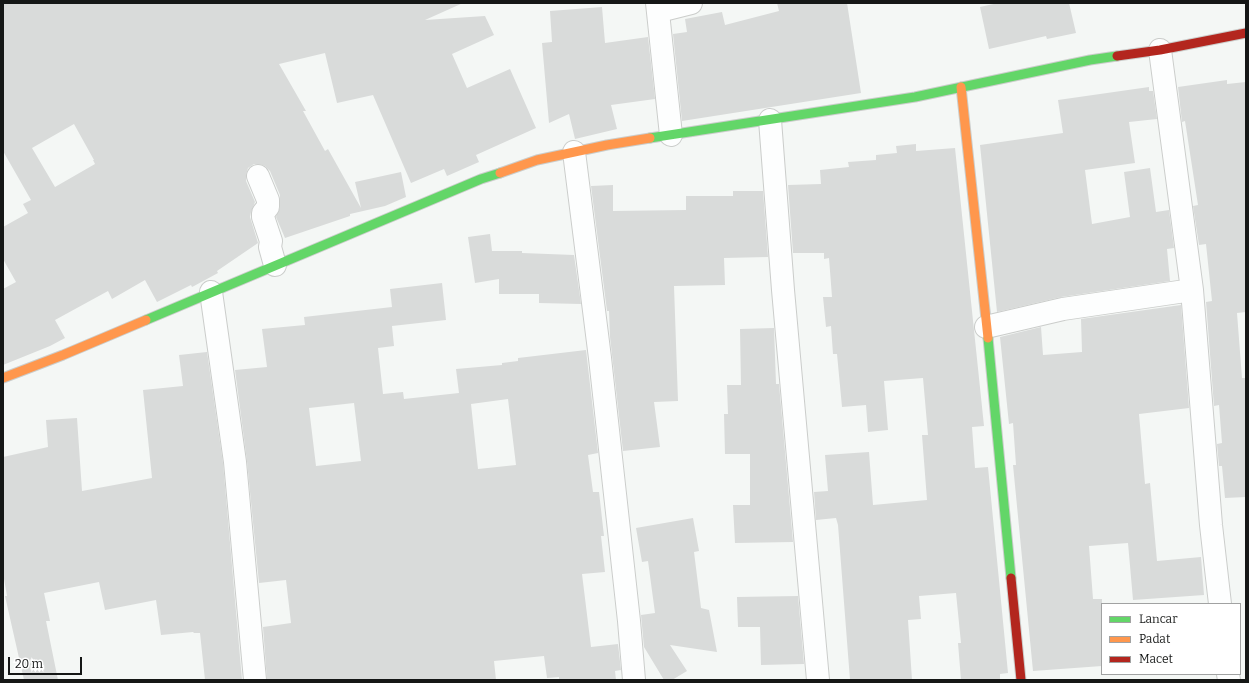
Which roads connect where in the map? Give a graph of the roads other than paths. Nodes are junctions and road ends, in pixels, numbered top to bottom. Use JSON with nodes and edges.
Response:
{"nodes":[{"id":1,"x":691,"y":3,"type":"edge"},
{"id":2,"x":658,"y":7,"type":"edge"},
{"id":3,"x":1246,"y":33,"type":"edge"},
{"id":4,"x":1160,"y":50,"type":"junction"},
{"id":5,"x":961,"y":87,"type":"junction"},
{"id":6,"x":770,"y":120,"type":"junction"},
{"id":7,"x":671,"y":135,"type":"junction"},
{"id":8,"x":574,"y":152,"type":"junction"},
{"id":9,"x":258,"y":176,"type":"dead end"},
{"id":10,"x":275,"y":265,"type":"junction"},
{"id":11,"x":1192,"y":290,"type":"junction"},
{"id":12,"x":211,"y":292,"type":"junction"},
{"id":13,"x":986,"y":327,"type":"junction"},
{"id":14,"x":3,"y":378,"type":"edge"},
{"id":15,"x":1220,"y":603,"type":"edge"},
{"id":16,"x":255,"y":680,"type":"edge"},
{"id":17,"x":634,"y":680,"type":"edge"},
{"id":18,"x":818,"y":680,"type":"edge"},
{"id":19,"x":1021,"y":680,"type":"edge"}],
"edges":[{"from":1,"to":2,"type":"street"},
{"from":2,"to":7,"type":"street"},
{"from":3,"to":4,"type":"street"},
{"from":4,"to":5,"type":"street"},
{"from":4,"to":11,"type":"street"},
{"from":5,"to":6,"type":"street"},
{"from":5,"to":13,"type":"street"},
{"from":6,"to":7,"type":"street"},
{"from":6,"to":18,"type":"street"},
{"from":7,"to":8,"type":"street"},
{"from":8,"to":10,"type":"street"},
{"from":8,"to":17,"type":"street"},
{"from":9,"to":10,"type":"street"},
{"from":10,"to":12,"type":"street"},
{"from":11,"to":13,"type":"street"},
{"from":11,"to":15,"type":"street"},
{"from":12,"to":14,"type":"street"},
{"from":12,"to":16,"type":"street"},
{"from":13,"to":19,"type":"street"}]}
